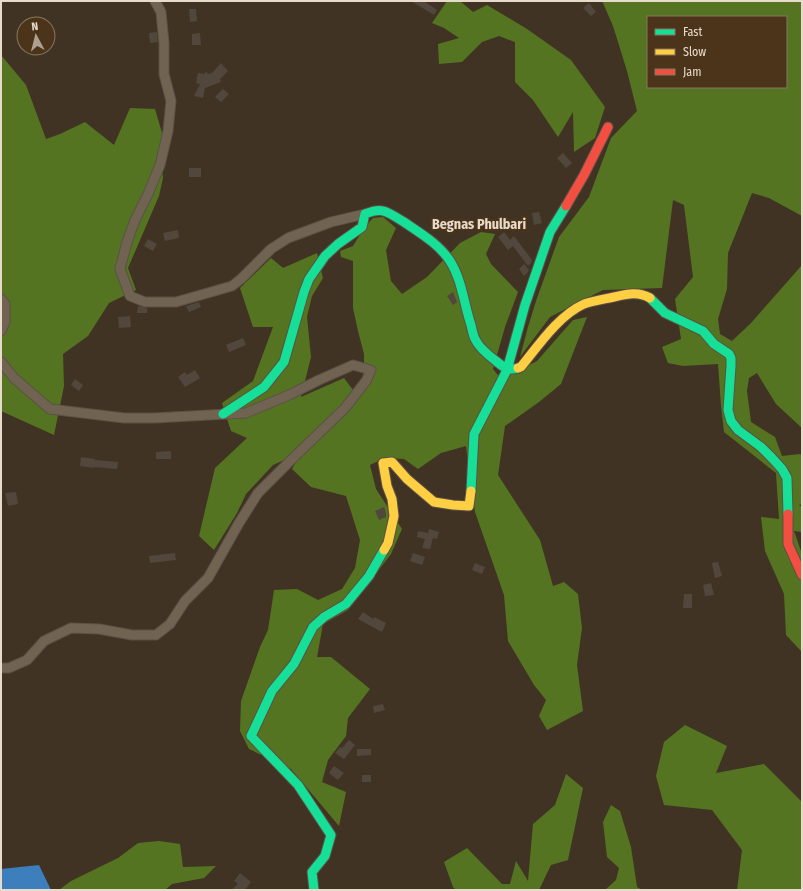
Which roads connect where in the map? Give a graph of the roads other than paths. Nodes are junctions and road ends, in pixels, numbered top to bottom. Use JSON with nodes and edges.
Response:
{"nodes":[{"id":1,"x":155,"y":1,"type":"edge"},
{"id":2,"x":608,"y":126,"type":"dead end"},
{"id":3,"x":365,"y":214,"type":"junction"},
{"id":4,"x":1,"y":299,"type":"edge"},
{"id":5,"x":1,"y":331,"type":"edge"},
{"id":6,"x":1,"y":362,"type":"edge"},
{"id":7,"x":507,"y":370,"type":"junction"},
{"id":8,"x":223,"y":414,"type":"junction"},
{"id":9,"x":802,"y":576,"type":"edge"},
{"id":10,"x":1,"y":668,"type":"edge"},
{"id":11,"x":314,"y":890,"type":"edge"}],
"edges":[{"from":1,"to":3,"type":"street"},
{"from":2,"to":7,"type":"street"},
{"from":3,"to":7,"type":"street"},
{"from":3,"to":8,"type":"street"},
{"from":4,"to":5,"type":"street"},
{"from":6,"to":8,"type":"street"},
{"from":7,"to":9,"type":"street"},
{"from":7,"to":11,"type":"street"},
{"from":8,"to":10,"type":"street"}]}
